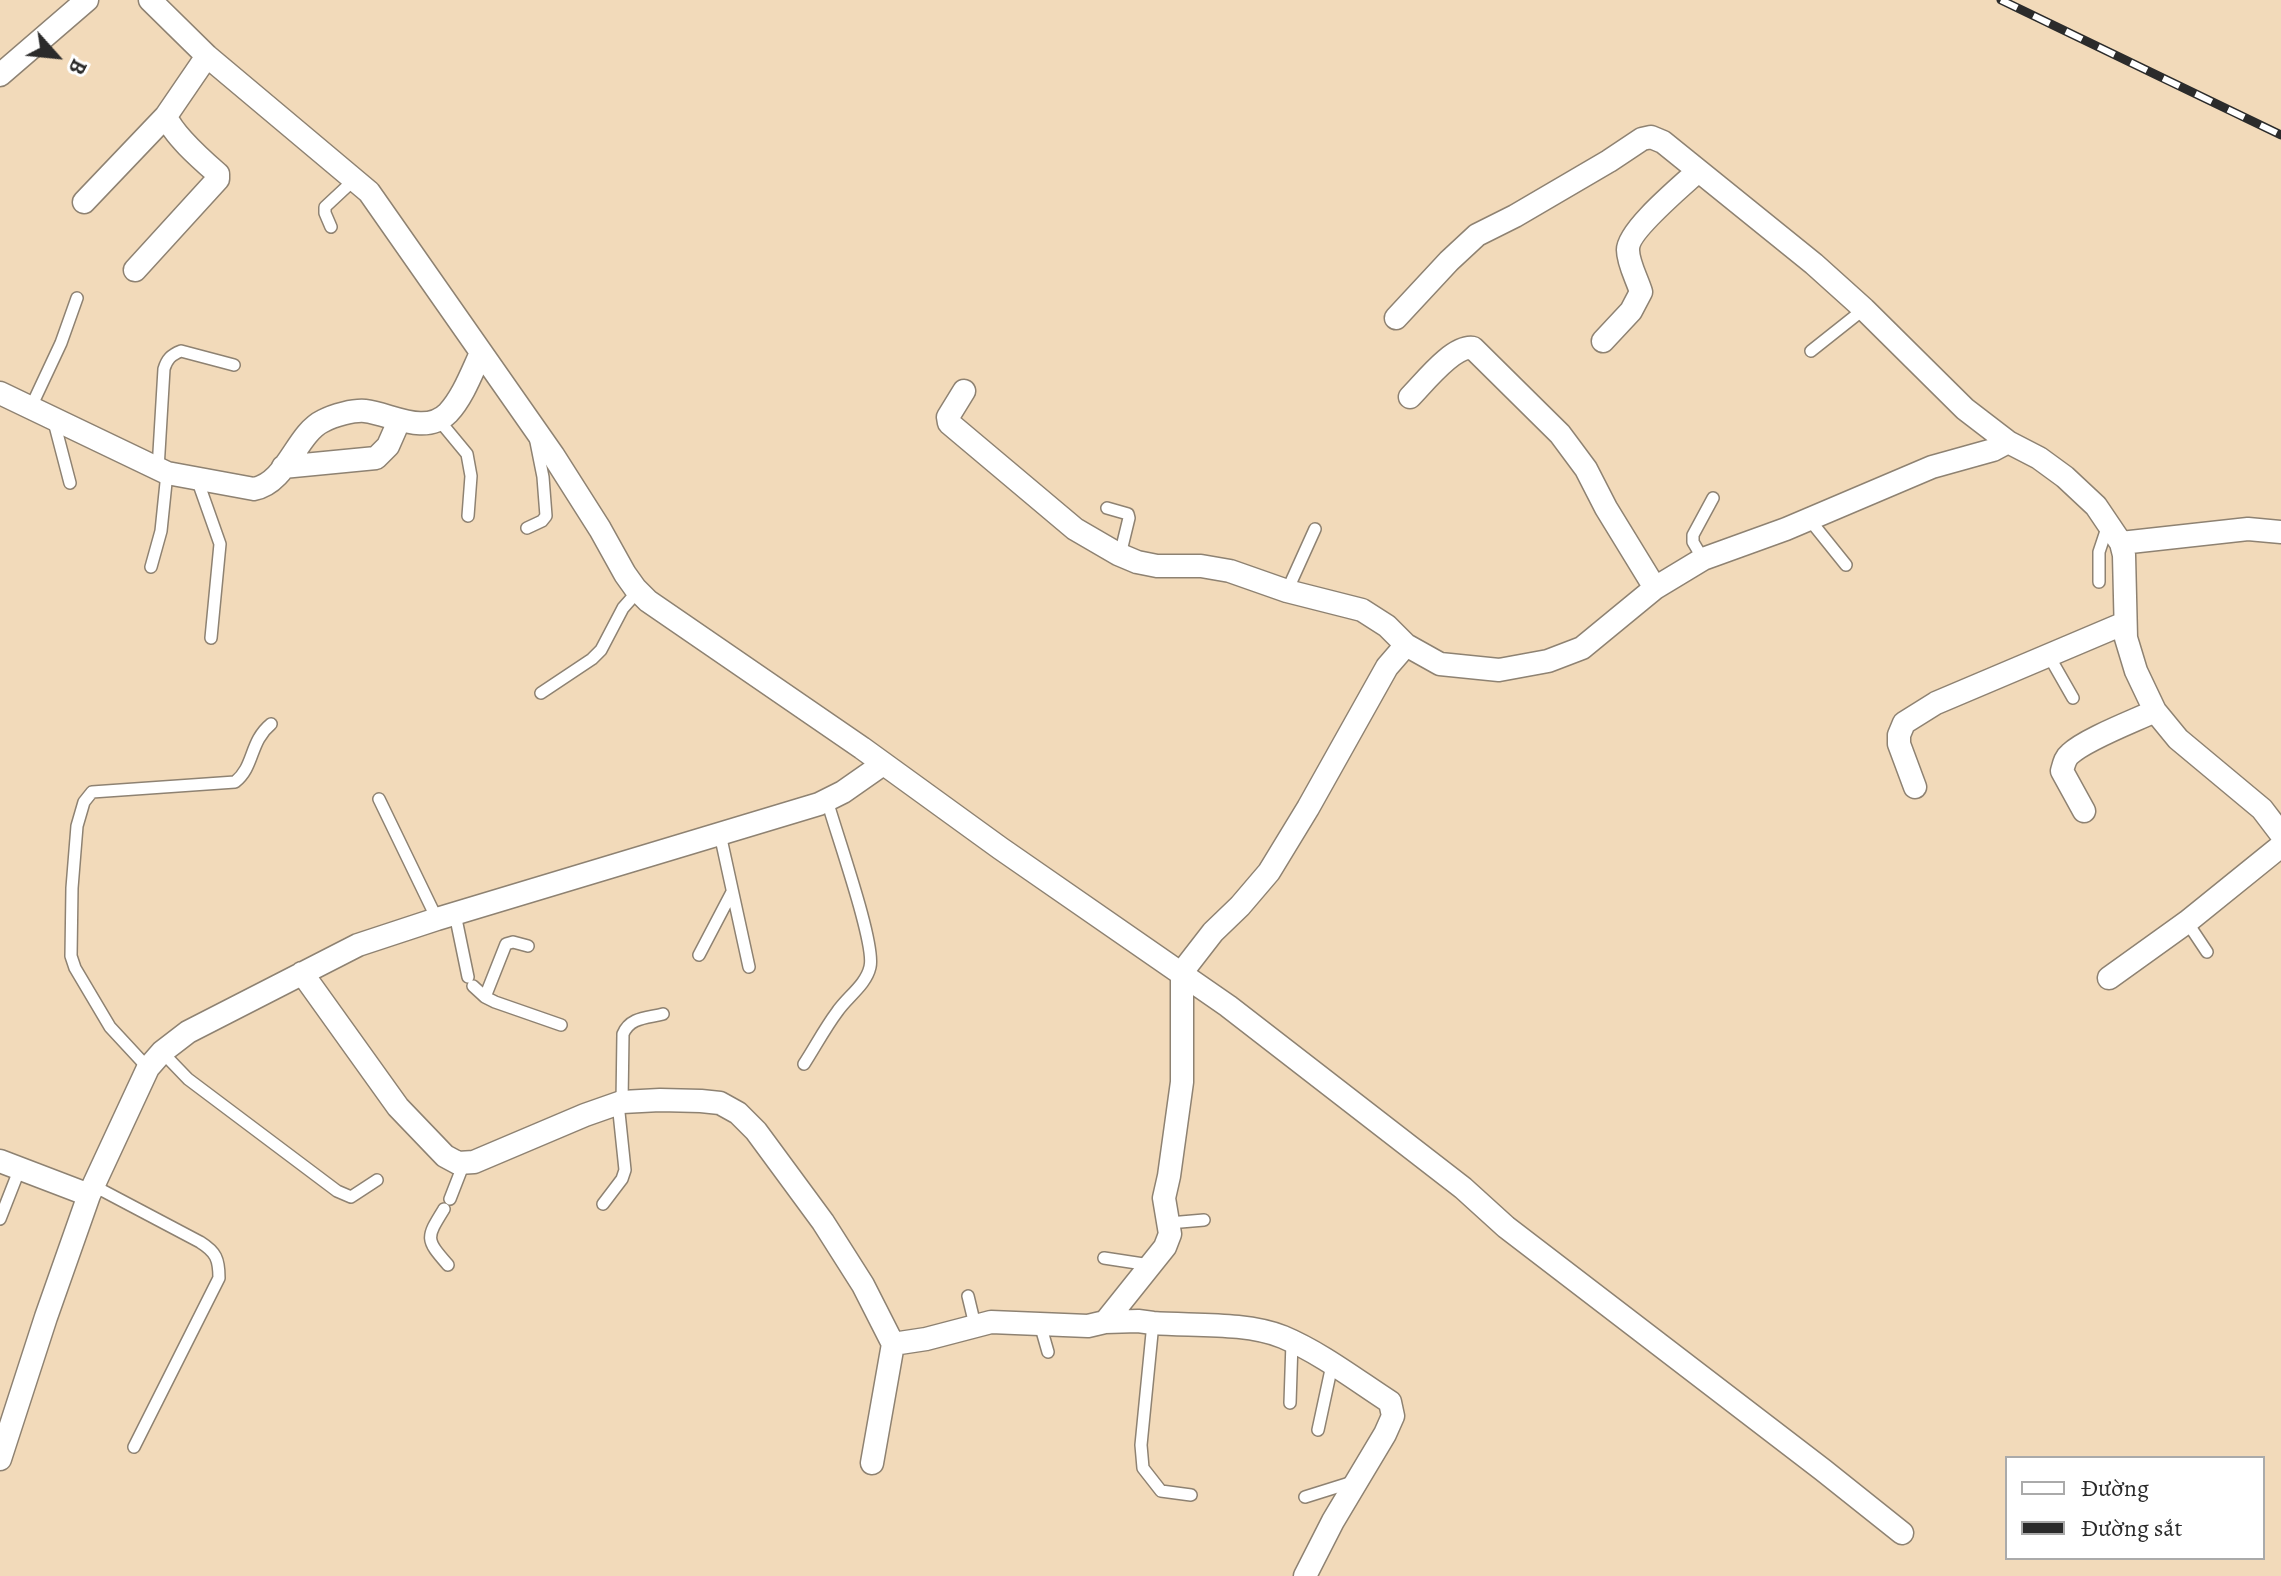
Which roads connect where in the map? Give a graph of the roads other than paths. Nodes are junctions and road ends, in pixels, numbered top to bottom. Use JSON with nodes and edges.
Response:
{"nodes":[{"id":1,"x":87,"y":0,"type":"edge"},
{"id":2,"x":150,"y":0,"type":"edge"},
{"id":3,"x":207,"y":56,"type":"junction"},
{"id":4,"x":0,"y":75,"type":"edge"},
{"id":5,"x":166,"y":116,"type":"junction"},
{"id":6,"x":1698,"y":171,"type":"junction"},
{"id":7,"x":355,"y":179,"type":"junction"},
{"id":8,"x":84,"y":202,"type":"dead end"},
{"id":9,"x":331,"y":227,"type":"dead end"},
{"id":10,"x":135,"y":270,"type":"dead end"},
{"id":11,"x":77,"y":298,"type":"dead end"},
{"id":12,"x":1864,"y":309,"type":"junction"},
{"id":13,"x":1396,"y":318,"type":"dead end"},
{"id":14,"x":1603,"y":341,"type":"dead end"},
{"id":15,"x":1811,"y":351,"type":"dead end"},
{"id":16,"x":481,"y":353,"type":"junction"},
{"id":17,"x":234,"y":365,"type":"dead end"},
{"id":18,"x":964,"y":391,"type":"dead end"},
{"id":19,"x":0,"y":393,"type":"edge"},
{"id":20,"x":1410,"y":397,"type":"dead end"},
{"id":21,"x":31,"y":407,"type":"junction"},
{"id":22,"x":53,"y":417,"type":"junction"},
{"id":23,"x":438,"y":419,"type":"junction"},
{"id":24,"x":399,"y":421,"type":"junction"},
{"id":25,"x":534,"y":428,"type":"junction"},
{"id":26,"x":2008,"y":442,"type":"junction"},
{"id":27,"x":283,"y":467,"type":"junction"},
{"id":28,"x":162,"y":471,"type":"junction"},
{"id":29,"x":197,"y":479,"type":"junction"},
{"id":30,"x":70,"y":483,"type":"dead end"},
{"id":31,"x":1713,"y":498,"type":"dead end"},
{"id":32,"x":1107,"y":508,"type":"dead end"},
{"id":33,"x":468,"y":516,"type":"dead end"},
{"id":34,"x":1809,"y":519,"type":"junction"},
{"id":35,"x":2108,"y":524,"type":"junction"},
{"id":36,"x":527,"y":528,"type":"dead end"},
{"id":37,"x":1315,"y":529,"type":"dead end"},
{"id":38,"x":2281,"y":532,"type":"edge"},
{"id":39,"x":2121,"y":543,"type":"junction"},
{"id":40,"x":1120,"y":555,"type":"junction"},
{"id":41,"x":1703,"y":559,"type":"junction"},
{"id":42,"x":1846,"y":565,"type":"dead end"},
{"id":43,"x":151,"y":567,"type":"dead end"},
{"id":44,"x":2099,"y":582,"type":"dead end"},
{"id":45,"x":1655,"y":588,"type":"junction"},
{"id":46,"x":638,"y":591,"type":"junction"},
{"id":47,"x":1287,"y":591,"type":"junction"},
{"id":48,"x":2125,"y":623,"type":"junction"},
{"id":49,"x":211,"y":638,"type":"dead end"},
{"id":50,"x":1406,"y":645,"type":"junction"},
{"id":51,"x":2049,"y":656,"type":"junction"},
{"id":52,"x":541,"y":693,"type":"dead end"},
{"id":53,"x":2073,"y":698,"type":"dead end"},
{"id":54,"x":2155,"y":711,"type":"junction"},
{"id":55,"x":271,"y":724,"type":"dead end"},
{"id":56,"x":883,"y":764,"type":"junction"},
{"id":57,"x":1915,"y":787,"type":"dead end"},
{"id":58,"x":379,"y":799,"type":"dead end"},
{"id":59,"x":827,"y":800,"type":"junction"},
{"id":60,"x":2084,"y":811,"type":"dead end"},
{"id":61,"x":720,"y":834,"type":"junction"},
{"id":62,"x":2281,"y":834,"type":"edge"},
{"id":63,"x":2281,"y":846,"type":"edge"},
{"id":64,"x":732,"y":892,"type":"junction"},
{"id":65,"x":446,"y":917,"type":"junction"},
{"id":66,"x":2187,"y":922,"type":"junction"},
{"id":67,"x":528,"y":946,"type":"dead end"},
{"id":68,"x":2207,"y":952,"type":"dead end"},
{"id":69,"x":699,"y":955,"type":"dead end"},
{"id":70,"x":749,"y":967,"type":"dead end"},
{"id":71,"x":1182,"y":972,"type":"junction"},
{"id":72,"x":302,"y":973,"type":"junction"},
{"id":73,"x":2109,"y":978,"type":"dead end"},
{"id":74,"x":485,"y":997,"type":"junction"},
{"id":75,"x":663,"y":1014,"type":"dead end"},
{"id":76,"x":561,"y":1025,"type":"dead end"},
{"id":77,"x":155,"y":1060,"type":"junction"},
{"id":78,"x":804,"y":1064,"type":"dead end"},
{"id":79,"x":620,"y":1103,"type":"junction"},
{"id":80,"x":464,"y":1163,"type":"junction"},
{"id":81,"x":10,"y":1164,"type":"edge"},
{"id":82,"x":377,"y":1180,"type":"dead end"},
{"id":83,"x":91,"y":1191,"type":"junction"},
{"id":84,"x":603,"y":1204,"type":"dead end"},
{"id":85,"x":0,"y":1219,"type":"edge"},
{"id":86,"x":1204,"y":1220,"type":"dead end"},
{"id":87,"x":1169,"y":1223,"type":"junction"},
{"id":88,"x":1104,"y":1258,"type":"dead end"},
{"id":89,"x":448,"y":1265,"type":"dead end"},
{"id":90,"x":1150,"y":1265,"type":"junction"},
{"id":91,"x":968,"y":1296,"type":"dead end"},
{"id":92,"x":1105,"y":1322,"type":"junction"},
{"id":93,"x":1040,"y":1323,"type":"junction"},
{"id":94,"x":1153,"y":1323,"type":"junction"},
{"id":95,"x":975,"y":1325,"type":"junction"},
{"id":96,"x":1292,"y":1342,"type":"junction"},
{"id":97,"x":893,"y":1344,"type":"junction"},
{"id":98,"x":1048,"y":1352,"type":"dead end"},
{"id":99,"x":1332,"y":1365,"type":"junction"},
{"id":100,"x":1290,"y":1403,"type":"dead end"},
{"id":101,"x":1318,"y":1430,"type":"dead end"},
{"id":102,"x":134,"y":1447,"type":"dead end"},
{"id":103,"x":0,"y":1459,"type":"edge"},
{"id":104,"x":872,"y":1463,"type":"dead end"},
{"id":105,"x":1356,"y":1481,"type":"junction"},
{"id":106,"x":1191,"y":1495,"type":"dead end"},
{"id":107,"x":1305,"y":1497,"type":"dead end"},
{"id":108,"x":1902,"y":1533,"type":"dead end"},
{"id":109,"x":1305,"y":1576,"type":"edge"}],
"edges":[{"from":1,"to":4,"type":"street"},
{"from":2,"to":3,"type":"street"},
{"from":3,"to":5,"type":"street"},
{"from":3,"to":7,"type":"street"},
{"from":5,"to":8,"type":"street"},
{"from":5,"to":10,"type":"street"},
{"from":6,"to":12,"type":"street"},
{"from":6,"to":13,"type":"street"},
{"from":6,"to":14,"type":"street"},
{"from":7,"to":9,"type":"lane"},
{"from":7,"to":16,"type":"street"},
{"from":11,"to":21,"type":"lane"},
{"from":12,"to":15,"type":"lane"},
{"from":12,"to":26,"type":"street"},
{"from":16,"to":23,"type":"street"},
{"from":16,"to":25,"type":"street"},
{"from":17,"to":28,"type":"lane"},
{"from":18,"to":40,"type":"street"},
{"from":19,"to":21,"type":"street"},
{"from":20,"to":45,"type":"street"},
{"from":21,"to":22,"type":"street"},
{"from":22,"to":28,"type":"street"},
{"from":22,"to":30,"type":"lane"},
{"from":23,"to":24,"type":"street"},
{"from":23,"to":33,"type":"lane"},
{"from":24,"to":27,"type":"street"},
{"from":24,"to":27,"type":"street"},
{"from":25,"to":36,"type":"lane"},
{"from":25,"to":46,"type":"street"},
{"from":26,"to":34,"type":"street"},
{"from":26,"to":35,"type":"street"},
{"from":27,"to":29,"type":"street"},
{"from":28,"to":29,"type":"street"},
{"from":28,"to":43,"type":"lane"},
{"from":29,"to":49,"type":"lane"},
{"from":31,"to":41,"type":"lane"},
{"from":32,"to":40,"type":"lane"},
{"from":34,"to":41,"type":"street"},
{"from":34,"to":42,"type":"lane"},
{"from":35,"to":39,"type":"street"},
{"from":35,"to":44,"type":"lane"},
{"from":37,"to":47,"type":"lane"},
{"from":38,"to":39,"type":"street"},
{"from":39,"to":48,"type":"street"},
{"from":40,"to":47,"type":"street"},
{"from":41,"to":45,"type":"street"},
{"from":45,"to":50,"type":"street"},
{"from":46,"to":52,"type":"lane"},
{"from":46,"to":56,"type":"street"},
{"from":47,"to":50,"type":"street"},
{"from":48,"to":51,"type":"street"},
{"from":48,"to":54,"type":"street"},
{"from":50,"to":71,"type":"street"},
{"from":51,"to":53,"type":"lane"},
{"from":51,"to":57,"type":"street"},
{"from":54,"to":60,"type":"street"},
{"from":54,"to":62,"type":"street"},
{"from":55,"to":77,"type":"lane"},
{"from":56,"to":59,"type":"street"},
{"from":56,"to":71,"type":"street"},
{"from":58,"to":65,"type":"lane"},
{"from":59,"to":61,"type":"street"},
{"from":59,"to":78,"type":"lane"},
{"from":61,"to":64,"type":"lane"},
{"from":61,"to":65,"type":"street"},
{"from":63,"to":66,"type":"street"},
{"from":64,"to":69,"type":"lane"},
{"from":64,"to":70,"type":"lane"},
{"from":65,"to":72,"type":"street"},
{"from":65,"to":74,"type":"lane"},
{"from":66,"to":68,"type":"lane"},
{"from":66,"to":73,"type":"street"},
{"from":67,"to":74,"type":"lane"},
{"from":71,"to":87,"type":"street"},
{"from":71,"to":108,"type":"street"},
{"from":72,"to":77,"type":"street"},
{"from":72,"to":80,"type":"street"},
{"from":74,"to":76,"type":"lane"},
{"from":75,"to":79,"type":"lane"},
{"from":77,"to":82,"type":"lane"},
{"from":77,"to":83,"type":"street"},
{"from":79,"to":80,"type":"street"},
{"from":79,"to":84,"type":"lane"},
{"from":79,"to":97,"type":"street"},
{"from":80,"to":89,"type":"lane"},
{"from":81,"to":83,"type":"street"},
{"from":81,"to":85,"type":"lane"},
{"from":83,"to":102,"type":"lane"},
{"from":83,"to":103,"type":"street"},
{"from":86,"to":87,"type":"lane"},
{"from":87,"to":90,"type":"street"},
{"from":88,"to":90,"type":"lane"},
{"from":90,"to":92,"type":"street"},
{"from":91,"to":95,"type":"lane"},
{"from":92,"to":93,"type":"street"},
{"from":92,"to":94,"type":"street"},
{"from":93,"to":95,"type":"street"},
{"from":93,"to":98,"type":"lane"},
{"from":94,"to":96,"type":"street"},
{"from":94,"to":106,"type":"lane"},
{"from":95,"to":97,"type":"street"},
{"from":96,"to":99,"type":"street"},
{"from":96,"to":100,"type":"lane"},
{"from":97,"to":104,"type":"street"},
{"from":99,"to":101,"type":"lane"},
{"from":99,"to":105,"type":"street"},
{"from":105,"to":107,"type":"lane"},
{"from":105,"to":109,"type":"street"}]}
